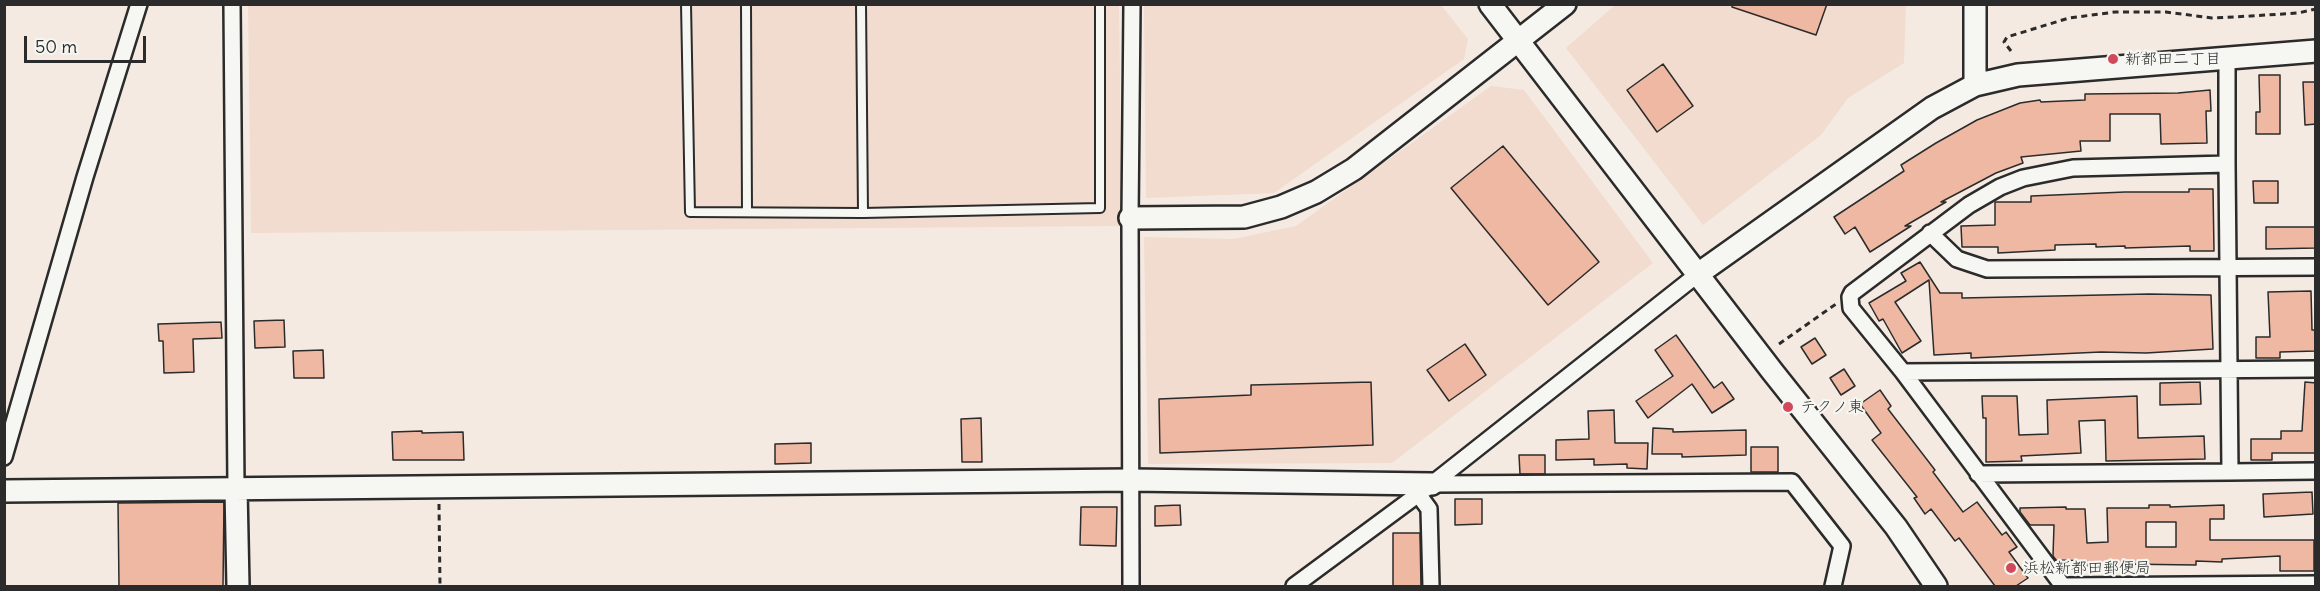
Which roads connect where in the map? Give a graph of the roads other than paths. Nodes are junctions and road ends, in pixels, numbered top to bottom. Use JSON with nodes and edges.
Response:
{"nodes":[{"id":1,"x":139,"y":4,"type":"edge"},
{"id":2,"x":232,"y":4,"type":"edge"},
{"id":3,"x":686,"y":4,"type":"edge"},
{"id":4,"x":746,"y":4,"type":"edge"},
{"id":5,"x":861,"y":4,"type":"edge"},
{"id":6,"x":1100,"y":4,"type":"edge"},
{"id":7,"x":1132,"y":4,"type":"edge"},
{"id":8,"x":1490,"y":4,"type":"edge"},
{"id":9,"x":1565,"y":4,"type":"edge"},
{"id":10,"x":1975,"y":4,"type":"edge"},
{"id":11,"x":1518,"y":40,"type":"junction"},
{"id":12,"x":2316,"y":51,"type":"edge"},
{"id":13,"x":2227,"y":57,"type":"junction"},
{"id":14,"x":1975,"y":85,"type":"junction"},
{"id":15,"x":2227,"y":165,"type":"junction"},
{"id":16,"x":747,"y":212,"type":"junction"},
{"id":17,"x":863,"y":213,"type":"junction"},
{"id":18,"x":1130,"y":218,"type":"junction"},
{"id":19,"x":1930,"y":233,"type":"junction"},
{"id":20,"x":2228,"y":267,"type":"junction"},
{"id":21,"x":2316,"y":267,"type":"edge"},
{"id":22,"x":1698,"y":274,"type":"junction"},
{"id":23,"x":2316,"y":369,"type":"edge"},
{"id":24,"x":2228,"y":370,"type":"junction"},
{"id":25,"x":1903,"y":372,"type":"junction"},
{"id":26,"x":4,"y":458,"type":"edge"},
{"id":27,"x":2316,"y":471,"type":"edge"},
{"id":28,"x":2230,"y":472,"type":"junction"},
{"id":29,"x":1978,"y":474,"type":"junction"},
{"id":30,"x":1130,"y":480,"type":"junction"},
{"id":31,"x":236,"y":489,"type":"junction"},
{"id":32,"x":1425,"y":489,"type":"junction"},
{"id":33,"x":4,"y":491,"type":"edge"},
{"id":34,"x":2316,"y":584,"type":"edge"},
{"id":35,"x":238,"y":586,"type":"edge"},
{"id":36,"x":1131,"y":586,"type":"edge"},
{"id":37,"x":1294,"y":586,"type":"edge"},
{"id":38,"x":1431,"y":586,"type":"edge"},
{"id":39,"x":1833,"y":586,"type":"edge"},
{"id":40,"x":1936,"y":586,"type":"edge"},
{"id":41,"x":2063,"y":586,"type":"edge"}],
"edges":[{"from":1,"to":26,"type":"street"},
{"from":2,"to":31,"type":"street"},
{"from":3,"to":16,"type":"lane"},
{"from":4,"to":16,"type":"lane"},
{"from":5,"to":17,"type":"lane"},
{"from":6,"to":17,"type":"lane"},
{"from":7,"to":18,"type":"street"},
{"from":8,"to":11,"type":"street"},
{"from":9,"to":11,"type":"street"},
{"from":10,"to":14,"type":"street"},
{"from":11,"to":18,"type":"street"},
{"from":11,"to":22,"type":"street"},
{"from":12,"to":13,"type":"street"},
{"from":13,"to":14,"type":"street"},
{"from":13,"to":15,"type":"street"},
{"from":14,"to":22,"type":"street"},
{"from":15,"to":19,"type":"street"},
{"from":15,"to":20,"type":"street"},
{"from":16,"to":17,"type":"lane"},
{"from":18,"to":30,"type":"street"},
{"from":19,"to":20,"type":"street"},
{"from":19,"to":25,"type":"street"},
{"from":20,"to":21,"type":"street"},
{"from":20,"to":24,"type":"street"},
{"from":22,"to":32,"type":"street"},
{"from":22,"to":40,"type":"street"},
{"from":23,"to":24,"type":"street"},
{"from":24,"to":25,"type":"street"},
{"from":24,"to":28,"type":"street"},
{"from":25,"to":29,"type":"street"},
{"from":27,"to":28,"type":"street"},
{"from":28,"to":29,"type":"street"},
{"from":29,"to":41,"type":"street"},
{"from":30,"to":31,"type":"street"},
{"from":30,"to":32,"type":"street"},
{"from":30,"to":36,"type":"street"},
{"from":31,"to":33,"type":"street"},
{"from":31,"to":35,"type":"street"},
{"from":32,"to":37,"type":"street"},
{"from":32,"to":38,"type":"street"},
{"from":32,"to":39,"type":"street"},
{"from":34,"to":41,"type":"street"}]}
